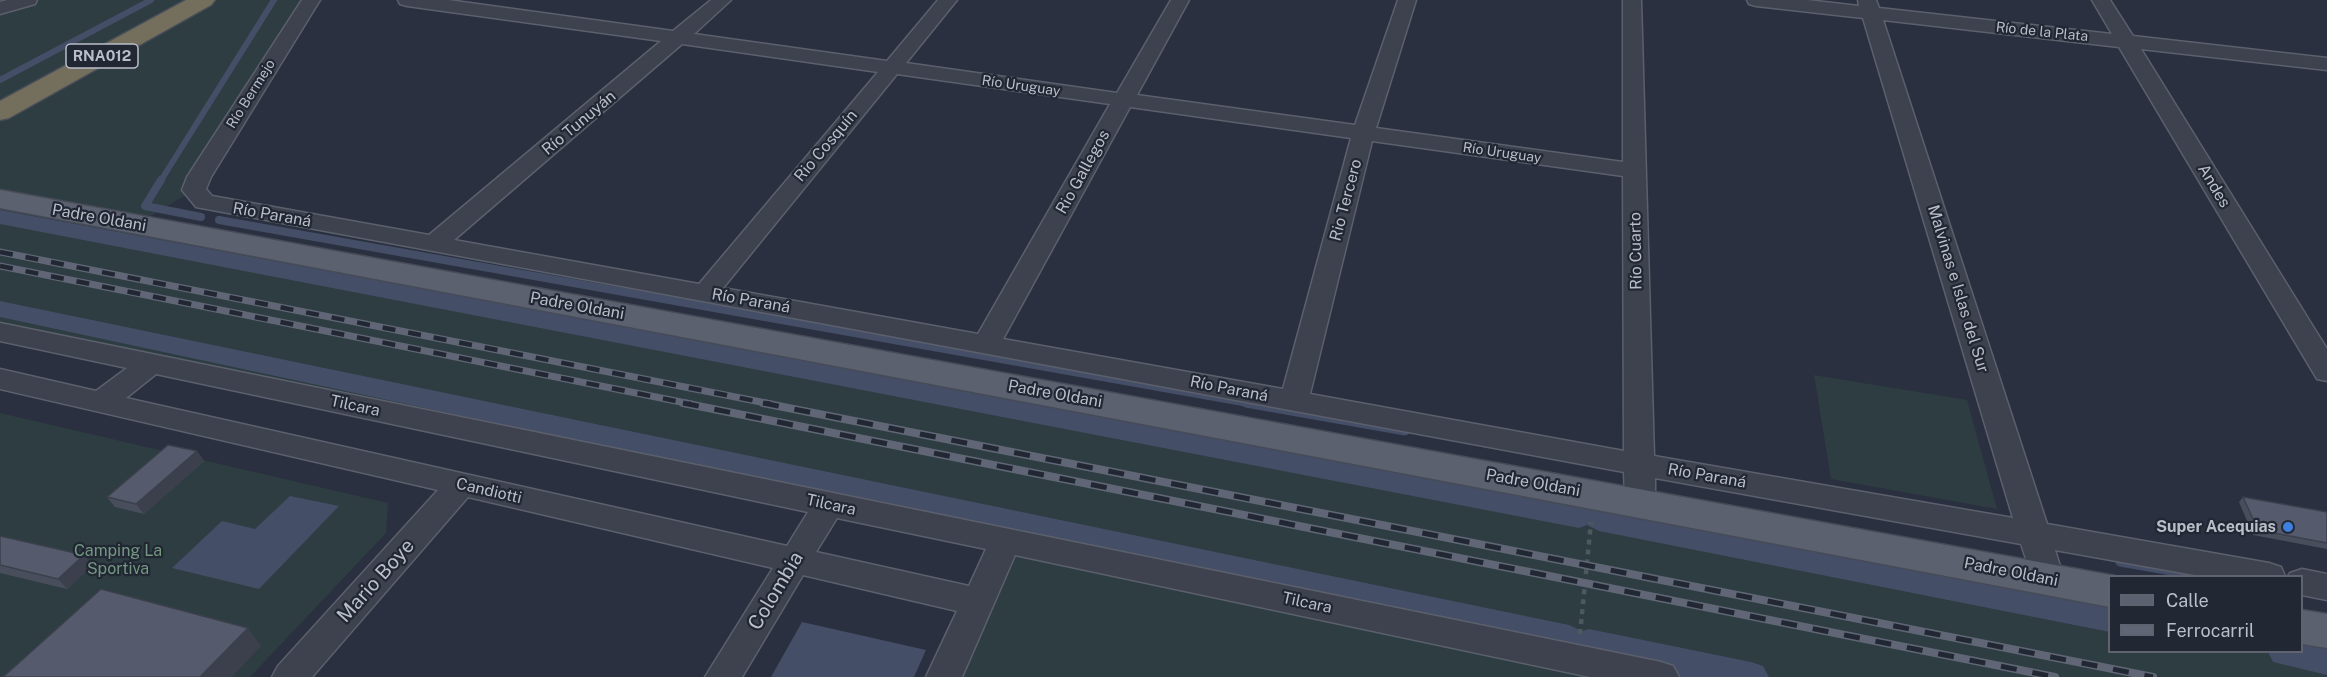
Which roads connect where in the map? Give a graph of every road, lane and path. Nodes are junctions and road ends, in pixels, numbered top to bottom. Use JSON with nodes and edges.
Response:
{"nodes":[{"id":1,"x":28,"y":0,"type":"edge"},
{"id":2,"x":203,"y":0,"type":"edge"},
{"id":3,"x":311,"y":0,"type":"edge"},
{"id":4,"x":407,"y":0,"type":"edge"},
{"id":5,"x":722,"y":0,"type":"edge"},
{"id":6,"x":948,"y":0,"type":"edge"},
{"id":7,"x":1180,"y":0,"type":"edge"},
{"id":8,"x":1407,"y":0,"type":"edge"},
{"id":9,"x":1632,"y":0,"type":"edge"},
{"id":10,"x":1756,"y":0,"type":"edge"},
{"id":11,"x":2100,"y":0,"type":"edge"},
{"id":12,"x":489,"y":5,"type":"edge"},
{"id":13,"x":1869,"y":6,"type":"edge"},
{"id":14,"x":0,"y":8,"type":"edge"},
{"id":15,"x":679,"y":38,"type":"junction"},
{"id":16,"x":2126,"y":41,"type":"junction"},
{"id":17,"x":2327,"y":64,"type":"edge"},
{"id":18,"x":892,"y":68,"type":"junction"},
{"id":19,"x":1124,"y":100,"type":"junction"},
{"id":20,"x":0,"y":112,"type":"edge"},
{"id":21,"x":1363,"y":134,"type":"junction"},
{"id":22,"x":1635,"y":171,"type":"junction"},
{"id":23,"x":194,"y":190,"type":"joint"},
{"id":24,"x":0,"y":200,"type":"edge"},
{"id":25,"x":224,"y":206,"type":"junction"},
{"id":26,"x":191,"y":235,"type":"junction"},
{"id":27,"x":434,"y":244,"type":"junction"},
{"id":28,"x":705,"y":293,"type":"junction"},
{"id":29,"x":0,"y":333,"type":"edge"},
{"id":30,"x":986,"y":344,"type":"junction"},
{"id":31,"x":150,"y":364,"type":"junction"},
{"id":32,"x":2327,"y":372,"type":"edge"},
{"id":33,"x":0,"y":379,"type":"edge"},
{"id":34,"x":101,"y":402,"type":"junction"},
{"id":35,"x":1294,"y":402,"type":"junction"},
{"id":36,"x":1638,"y":464,"type":"junction"},
{"id":37,"x":462,"y":484,"type":"junction"},
{"id":38,"x":1594,"y":494,"type":"junction"},
{"id":39,"x":1640,"y":502,"type":"junction"},
{"id":40,"x":829,"y":504,"type":"junction"},
{"id":41,"x":2034,"y":535,"type":"junction"},
{"id":42,"x":1006,"y":541,"type":"junction"},
{"id":43,"x":794,"y":560,"type":"junction"},
{"id":44,"x":2263,"y":575,"type":"edge"},
{"id":45,"x":2048,"y":579,"type":"junction"},
{"id":46,"x":2303,"y":582,"type":"edge"},
{"id":47,"x":2327,"y":587,"type":"edge"},
{"id":48,"x":2108,"y":591,"type":"edge"},
{"id":49,"x":978,"y":603,"type":"junction"},
{"id":50,"x":2303,"y":627,"type":"edge"},
{"id":51,"x":2327,"y":632,"type":"edge"},
{"id":52,"x":1579,"y":660,"type":"junction"},
{"id":53,"x":290,"y":677,"type":"edge"},
{"id":54,"x":723,"y":677,"type":"edge"},
{"id":55,"x":944,"y":677,"type":"edge"},
{"id":56,"x":1661,"y":677,"type":"edge"}],
"edges":[{"from":1,"to":14,"type":"street"},
{"from":2,"to":20,"type":"highway","number":"RNA012"},
{"from":3,"to":23,"type":"street","name":"Río Bermejo"},
{"from":4,"to":12,"type":"street","name":"Río Uruguay"},
{"from":5,"to":15,"type":"street","name":"Río Tunuyán"},
{"from":6,"to":18,"type":"street","name":"Rio Cosquín"},
{"from":7,"to":19,"type":"street","name":"Rio Gallegos"},
{"from":8,"to":21,"type":"street","name":"Rio Tercero"},
{"from":9,"to":22,"type":"street","name":"Río Cuarto"},
{"from":10,"to":13,"type":"street","name":"Río de la Plata"},
{"from":11,"to":16,"type":"street","name":"Andes"},
{"from":12,"to":15,"type":"street","name":"Río Uruguay"},
{"from":13,"to":16,"type":"street","name":"Río de la Plata"},
{"from":13,"to":41,"type":"street","name":"Malvinas e Islas del Sur"},
{"from":15,"to":18,"type":"street","name":"Río Uruguay"},
{"from":15,"to":27,"type":"street","name":"Río Tunuyán"},
{"from":16,"to":17,"type":"street","name":"Río de la Plata"},
{"from":16,"to":32,"type":"street","name":"Andes"},
{"from":18,"to":19,"type":"street","name":"Río Uruguay"},
{"from":18,"to":28,"type":"street","name":"Rio Cosquín"},
{"from":19,"to":21,"type":"street","name":"Río Uruguay"},
{"from":19,"to":30,"type":"street","name":"Rio Gallegos"},
{"from":21,"to":22,"type":"street","name":"Río Uruguay"},
{"from":21,"to":35,"type":"street","name":"Rio Tercero"},
{"from":22,"to":36,"type":"street","name":"Río Cuarto"},
{"from":23,"to":25,"type":"street","name":"Río Paraná"},
{"from":24,"to":26,"type":"main road","name":"Padre Oldani"},
{"from":25,"to":26,"type":"street"},
{"from":25,"to":27,"type":"street","name":"Río Paraná"},
{"from":26,"to":38,"type":"main road","name":"Padre Oldani"},
{"from":27,"to":28,"type":"street","name":"Río Paraná"},
{"from":28,"to":30,"type":"street","name":"Río Paraná"},
{"from":29,"to":31,"type":"street","name":"Tilcara"},
{"from":30,"to":35,"type":"street","name":"Río Paraná"},
{"from":31,"to":34,"type":"street"},
{"from":31,"to":40,"type":"street","name":"Tilcara"},
{"from":33,"to":34,"type":"street","name":"Candiotti"},
{"from":34,"to":37,"type":"street","name":"Candiotti"},
{"from":35,"to":36,"type":"street","name":"Río Paraná"},
{"from":36,"to":39,"type":"street","name":"Río Cuarto"},
{"from":36,"to":41,"type":"street","name":"Río Paraná"},
{"from":37,"to":43,"type":"street","name":"Candiotti"},
{"from":37,"to":53,"type":"street","name":"Mario Boye"},
{"from":38,"to":39,"type":"main road","name":"Padre Oldani"},
{"from":38,"to":52,"type":"path"},
{"from":39,"to":45,"type":"main road","name":"Padre Oldani"},
{"from":40,"to":42,"type":"street","name":"Tilcara"},
{"from":40,"to":43,"type":"street","name":"Colombia"},
{"from":41,"to":44,"type":"street","name":"Río Paraná"},
{"from":41,"to":45,"type":"street","name":"Malvinas e Islas del Sur"},
{"from":42,"to":49,"type":"street"},
{"from":42,"to":52,"type":"street","name":"Tilcara"},
{"from":43,"to":49,"type":"street","name":"Candiotti"},
{"from":43,"to":54,"type":"street","name":"Colombia"},
{"from":45,"to":48,"type":"main road","name":"Padre Oldani"},
{"from":46,"to":47,"type":"street"},
{"from":49,"to":55,"type":"street"},
{"from":50,"to":51,"type":"main road"},
{"from":52,"to":56,"type":"street","name":"Tilcara"}]}
